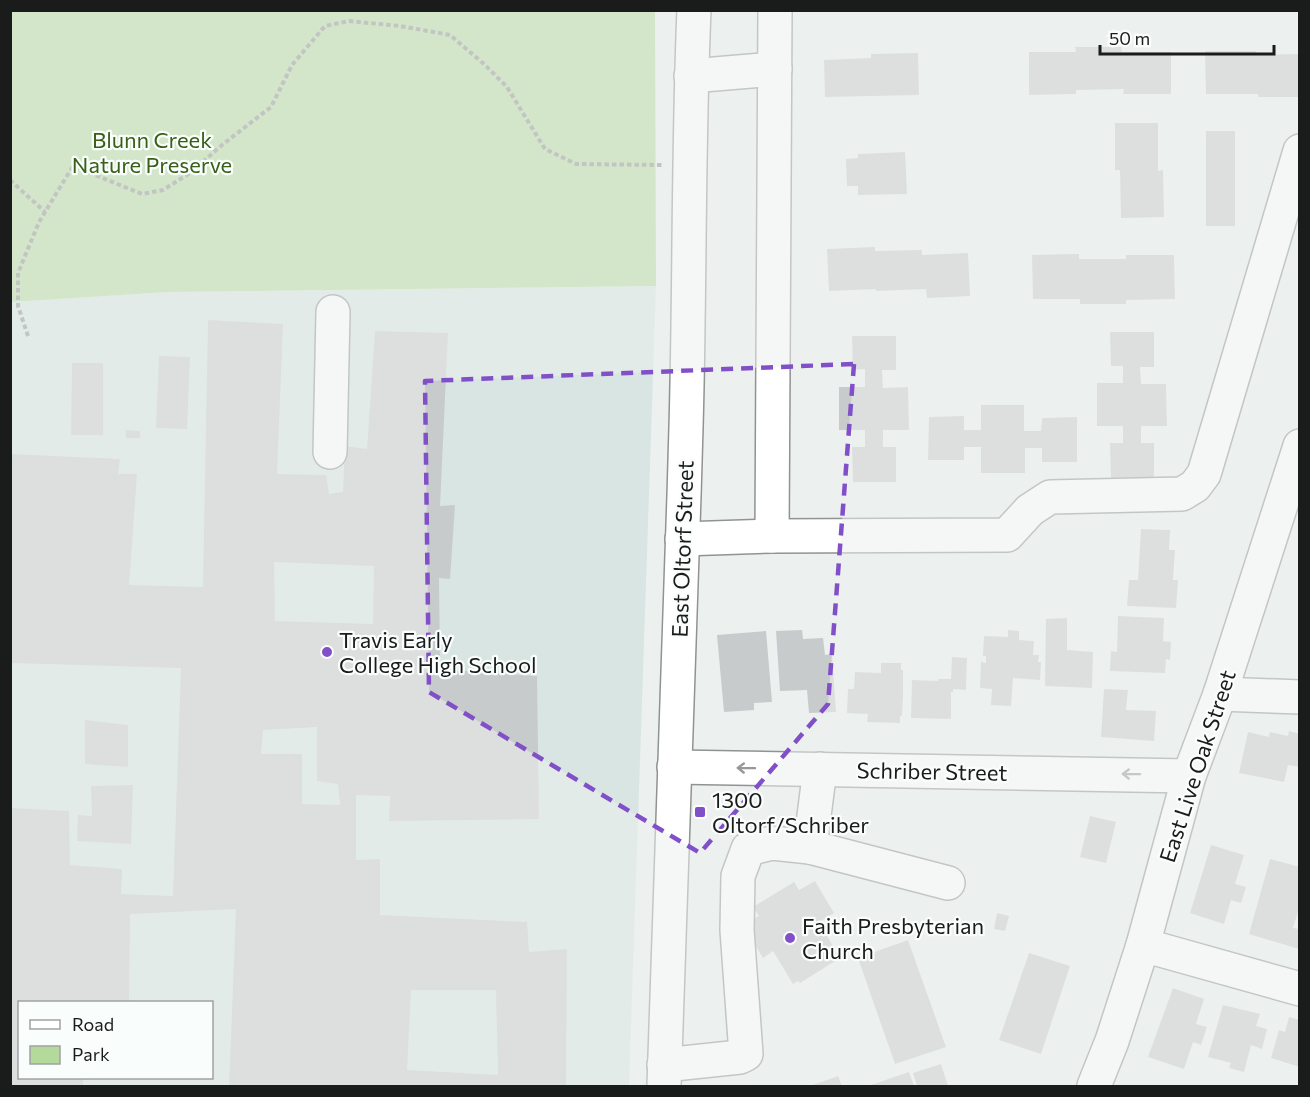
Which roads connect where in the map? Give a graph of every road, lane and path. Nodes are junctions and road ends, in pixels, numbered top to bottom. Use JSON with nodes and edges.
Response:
{"nodes":[{"id":1,"x":694,"y":10,"type":"edge"},
{"id":2,"x":775,"y":10,"type":"edge"},
{"id":3,"x":775,"y":69,"type":"junction"},
{"id":4,"x":691,"y":76,"type":"junction"},
{"id":5,"x":1299,"y":151,"type":"edge"},
{"id":6,"x":662,"y":165,"type":"dead end"},
{"id":7,"x":10,"y":180,"type":"edge"},
{"id":8,"x":45,"y":212,"type":"junction"},
{"id":9,"x":333,"y":312,"type":"dead end"},
{"id":10,"x":28,"y":336,"type":"dead end"},
{"id":11,"x":1299,"y":446,"type":"edge"},
{"id":12,"x":330,"y":452,"type":"dead end"},
{"id":13,"x":772,"y":536,"type":"junction"},
{"id":14,"x":682,"y":539,"type":"junction"},
{"id":15,"x":1220,"y":694,"type":"junction"},
{"id":16,"x":1299,"y":697,"type":"edge"},
{"id":17,"x":674,"y":766,"type":"junction"},
{"id":18,"x":820,"y":769,"type":"junction"},
{"id":19,"x":1190,"y":776,"type":"junction"},
{"id":20,"x":810,"y":847,"type":"junction"},
{"id":21,"x":948,"y":883,"type":"dead end"},
{"id":22,"x":1143,"y":945,"type":"junction"},
{"id":23,"x":1299,"y":989,"type":"edge"},
{"id":24,"x":664,"y":1076,"type":"edge"},
{"id":25,"x":1094,"y":1086,"type":"edge"}],
"edges":[{"from":1,"to":4,"type":"street","name":"East Oltorf Street"},
{"from":2,"to":3,"type":"street"},
{"from":3,"to":4,"type":"street"},
{"from":3,"to":13,"type":"street"},
{"from":4,"to":14,"type":"street","name":"East Oltorf Street"},
{"from":5,"to":13,"type":"street"},
{"from":6,"to":8,"type":"path"},
{"from":7,"to":8,"type":"path"},
{"from":8,"to":10,"type":"path"},
{"from":9,"to":12,"type":"street"},
{"from":11,"to":15,"type":"street","name":"East Live Oak Street"},
{"from":13,"to":14,"type":"street"},
{"from":14,"to":17,"type":"street","name":"East Oltorf Street"},
{"from":15,"to":16,"type":"street"},
{"from":15,"to":19,"type":"street","name":"East Live Oak Street"},
{"from":18,"to":17,"type":"street","name":"Schriber Street","one_way":true},
{"from":17,"to":24,"type":"street","name":"East Oltorf Street"},
{"from":19,"to":18,"type":"street","name":"Schriber Street","one_way":true},
{"from":18,"to":20,"type":"street"},
{"from":19,"to":22,"type":"street","name":"East Live Oak Street"},
{"from":20,"to":21,"type":"street"},
{"from":20,"to":24,"type":"street"},
{"from":22,"to":23,"type":"street"},
{"from":22,"to":25,"type":"street","name":"East Live Oak Street"}]}
